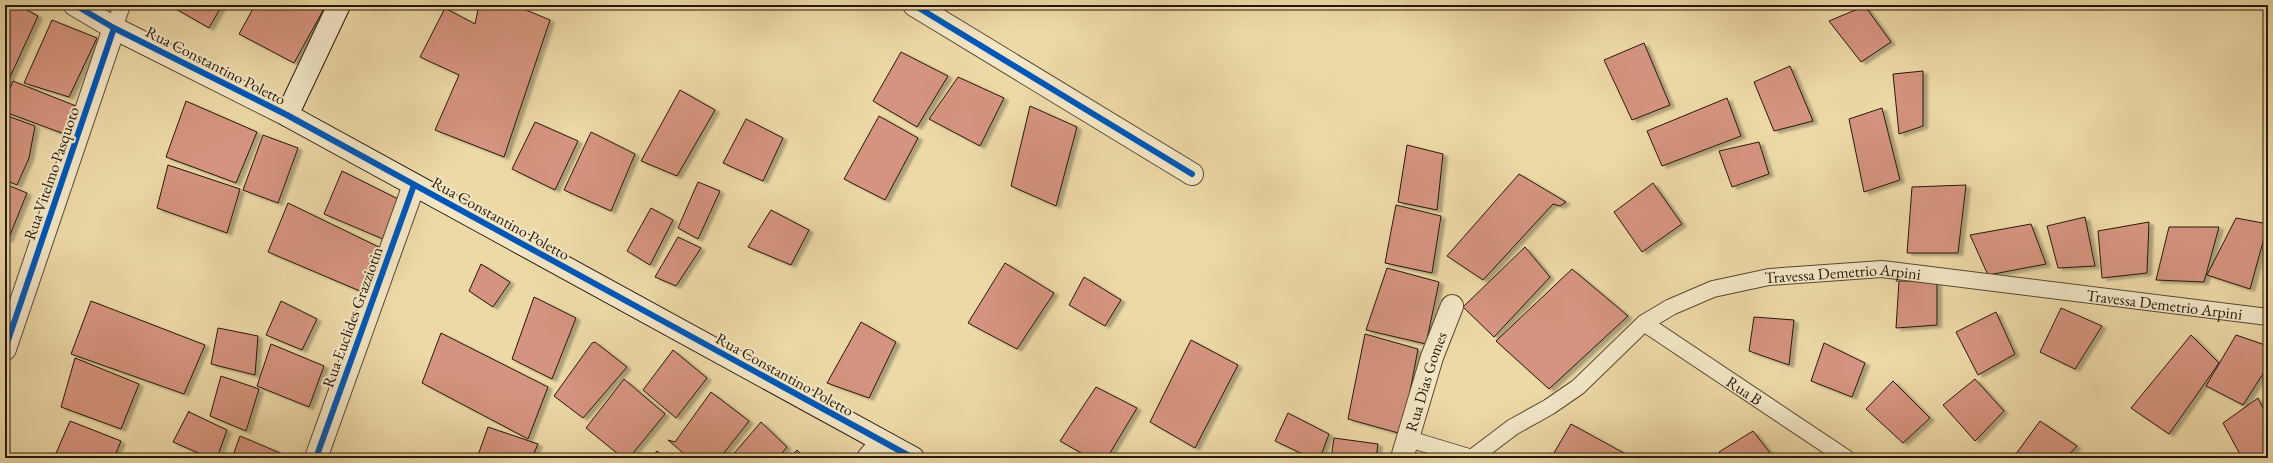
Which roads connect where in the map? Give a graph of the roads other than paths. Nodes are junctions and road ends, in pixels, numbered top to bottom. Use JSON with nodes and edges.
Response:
{"nodes":[{"id":1,"x":75,"y":5,"type":"edge"},
{"id":2,"x":122,"y":5,"type":"edge"},
{"id":3,"x":339,"y":5,"type":"edge"},
{"id":4,"x":914,"y":5,"type":"edge"},
{"id":5,"x":114,"y":28,"type":"junction"},
{"id":6,"x":287,"y":115,"type":"junction"},
{"id":7,"x":1192,"y":174,"type":"dead end"},
{"id":8,"x":414,"y":185,"type":"junction"},
{"id":9,"x":1452,"y":306,"type":"dead end"},
{"id":10,"x":2268,"y":317,"type":"edge"},
{"id":11,"x":1644,"y":323,"type":"junction"},
{"id":12,"x":5,"y":349,"type":"edge"},
{"id":13,"x":882,"y":442,"type":"junction"},
{"id":14,"x":1405,"y":449,"type":"edge"},
{"id":15,"x":316,"y":458,"type":"edge"},
{"id":16,"x":868,"y":458,"type":"edge"},
{"id":17,"x":913,"y":458,"type":"edge"},
{"id":18,"x":1472,"y":458,"type":"edge"},
{"id":19,"x":1846,"y":458,"type":"edge"}],
"edges":[{"from":1,"to":5,"type":"street","name":"Rua Constantino Poletto"},
{"from":2,"to":5,"type":"lane"},
{"from":3,"to":6,"type":"street"},
{"from":4,"to":7,"type":"street"},
{"from":5,"to":6,"type":"street","name":"Rua Constantino Poletto"},
{"from":5,"to":12,"type":"street","name":"Rua Vitelmo Pasquoto"},
{"from":6,"to":8,"type":"street","name":"Rua Constantino Poletto"},
{"from":8,"to":13,"type":"street","name":"Rua Constantino Poletto"},
{"from":8,"to":15,"type":"street","name":"Rua Euclides Grazziotin"},
{"from":9,"to":14,"type":"street","name":"Rua Dias Gomes"},
{"from":10,"to":11,"type":"lane","name":"Travessa Demetrio Arpini"},
{"from":11,"to":18,"type":"lane","name":"Travessa Demetrio Arpini"},
{"from":11,"to":19,"type":"lane","name":"Rua B"},
{"from":13,"to":16,"type":"street"},
{"from":13,"to":17,"type":"street","name":"Rua Constantino Poletto"},
{"from":14,"to":18,"type":"lane"}]}
